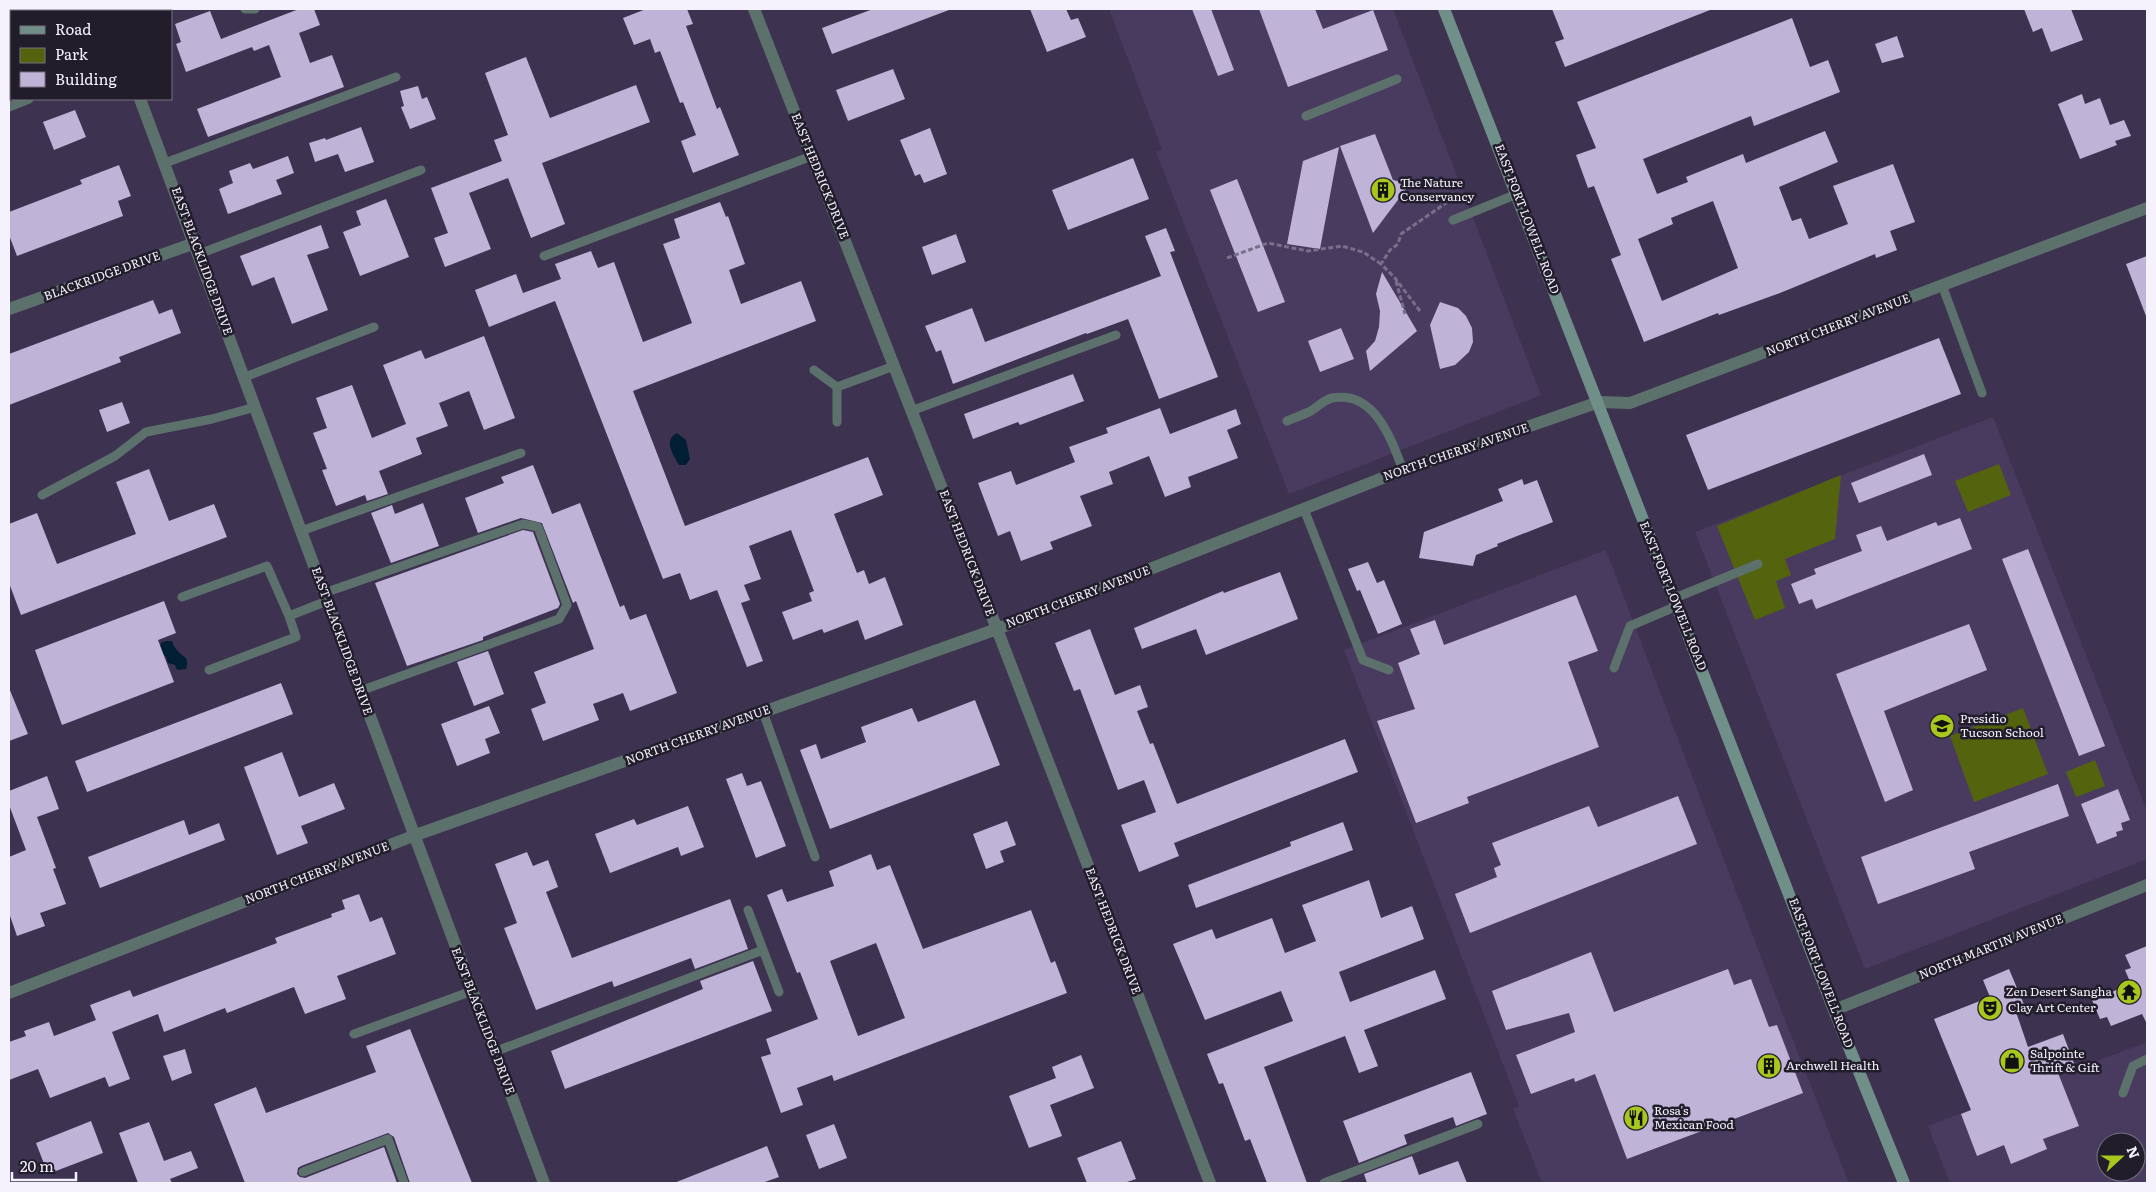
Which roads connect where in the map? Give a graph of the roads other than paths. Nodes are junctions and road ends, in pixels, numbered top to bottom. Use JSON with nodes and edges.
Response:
{"nodes":[{"id":1,"x":245,"y":9,"type":"edge"},
{"id":2,"x":255,"y":9,"type":"edge"},
{"id":3,"x":754,"y":9,"type":"edge"},
{"id":4,"x":1444,"y":9,"type":"edge"},
{"id":5,"x":396,"y":77,"type":"dead end"},
{"id":6,"x":1397,"y":79,"type":"dead end"},
{"id":7,"x":26,"y":100,"type":"edge"},
{"id":8,"x":140,"y":100,"type":"edge"},
{"id":9,"x":9,"y":107,"type":"edge"},
{"id":10,"x":1306,"y":116,"type":"dead end"},
{"id":11,"x":812,"y":156,"type":"junction"},
{"id":12,"x":165,"y":163,"type":"junction"},
{"id":13,"x":421,"y":170,"type":"dead end"},
{"id":14,"x":1517,"y":194,"type":"junction"},
{"id":15,"x":2147,"y":208,"type":"edge"},
{"id":16,"x":1452,"y":220,"type":"dead end"},
{"id":17,"x":197,"y":248,"type":"junction"},
{"id":18,"x":544,"y":256,"type":"dead end"},
{"id":19,"x":1942,"y":285,"type":"junction"},
{"id":20,"x":9,"y":309,"type":"edge"},
{"id":21,"x":374,"y":327,"type":"dead end"},
{"id":22,"x":1116,"y":335,"type":"dead end"},
{"id":23,"x":894,"y":366,"type":"junction"},
{"id":24,"x":814,"y":370,"type":"dead end"},
{"id":25,"x":245,"y":377,"type":"junction"},
{"id":26,"x":838,"y":386,"type":"junction"},
{"id":27,"x":1982,"y":393,"type":"dead end"},
{"id":28,"x":1598,"y":402,"type":"junction"},
{"id":29,"x":256,"y":407,"type":"junction"},
{"id":30,"x":911,"y":411,"type":"junction"},
{"id":31,"x":1287,"y":421,"type":"dead end"},
{"id":32,"x":837,"y":422,"type":"dead end"},
{"id":33,"x":521,"y":453,"type":"dead end"},
{"id":34,"x":1403,"y":470,"type":"junction"},
{"id":35,"x":42,"y":495,"type":"dead end"},
{"id":36,"x":1304,"y":509,"type":"junction"},
{"id":37,"x":301,"y":531,"type":"junction"},
{"id":38,"x":1758,"y":564,"type":"dead end"},
{"id":39,"x":182,"y":597,"type":"dead end"},
{"id":40,"x":326,"y":597,"type":"junction"},
{"id":41,"x":1676,"y":602,"type":"junction"},
{"id":42,"x":288,"y":616,"type":"junction"},
{"id":43,"x":996,"y":629,"type":"junction"},
{"id":44,"x":1614,"y":668,"type":"dead end"},
{"id":45,"x":210,"y":670,"type":"dead end"},
{"id":46,"x":1389,"y":670,"type":"dead end"},
{"id":47,"x":360,"y":691,"type":"junction"},
{"id":48,"x":763,"y":712,"type":"junction"},
{"id":49,"x":414,"y":836,"type":"junction"},
{"id":50,"x":815,"y":857,"type":"dead end"},
{"id":51,"x":2147,"y":884,"type":"edge"},
{"id":52,"x":748,"y":910,"type":"dead end"},
{"id":53,"x":763,"y":950,"type":"junction"},
{"id":54,"x":472,"y":991,"type":"junction"},
{"id":55,"x":779,"y":992,"type":"dead end"},
{"id":56,"x":9,"y":993,"type":"edge"},
{"id":57,"x":1834,"y":1010,"type":"junction"},
{"id":58,"x":354,"y":1034,"type":"dead end"},
{"id":59,"x":494,"y":1052,"type":"junction"},
{"id":60,"x":2147,"y":1058,"type":"edge"},
{"id":61,"x":2122,"y":1093,"type":"dead end"},
{"id":62,"x":1478,"y":1124,"type":"dead end"},
{"id":63,"x":302,"y":1172,"type":"dead end"},
{"id":64,"x":404,"y":1183,"type":"edge"},
{"id":65,"x":544,"y":1183,"type":"edge"},
{"id":66,"x":1210,"y":1183,"type":"edge"},
{"id":67,"x":1324,"y":1183,"type":"edge"},
{"id":68,"x":1904,"y":1183,"type":"edge"}],
"edges":[{"from":1,"to":2,"type":"lane"},
{"from":3,"to":11,"type":"street","name":"EAST HEDRICK DRIVE"},
{"from":4,"to":14,"type":"main road","name":"EAST FORT LOWELL ROAD"},
{"from":5,"to":12,"type":"lane"},
{"from":6,"to":10,"type":"lane"},
{"from":7,"to":9,"type":"lane"},
{"from":8,"to":12,"type":"street","name":"EAST BLACKLIDGE DRIVE"},
{"from":11,"to":18,"type":"lane"},
{"from":11,"to":23,"type":"street","name":"EAST HEDRICK DRIVE"},
{"from":12,"to":17,"type":"street","name":"EAST BLACKLIDGE DRIVE"},
{"from":13,"to":17,"type":"lane"},
{"from":14,"to":16,"type":"lane"},
{"from":14,"to":28,"type":"main road","name":"EAST FORT LOWELL ROAD"},
{"from":15,"to":19,"type":"street","name":"NORTH CHERRY AVENUE"},
{"from":17,"to":20,"type":"street","name":"BLACKRIDGE DRIVE"},
{"from":17,"to":25,"type":"street","name":"EAST BLACKLIDGE DRIVE"},
{"from":19,"to":27,"type":"lane"},
{"from":19,"to":28,"type":"street","name":"NORTH CHERRY AVENUE"},
{"from":21,"to":25,"type":"lane"},
{"from":22,"to":30,"type":"lane"},
{"from":23,"to":26,"type":"lane"},
{"from":23,"to":30,"type":"street","name":"EAST HEDRICK DRIVE"},
{"from":24,"to":26,"type":"lane"},
{"from":25,"to":29,"type":"street","name":"EAST BLACKLIDGE DRIVE"},
{"from":26,"to":32,"type":"lane"},
{"from":28,"to":34,"type":"street","name":"NORTH CHERRY AVENUE"},
{"from":28,"to":41,"type":"main road","name":"EAST FORT LOWELL ROAD"},
{"from":29,"to":35,"type":"lane"},
{"from":29,"to":37,"type":"street","name":"EAST BLACKLIDGE DRIVE"},
{"from":30,"to":43,"type":"street","name":"EAST HEDRICK DRIVE"},
{"from":31,"to":34,"type":"lane"},
{"from":33,"to":37,"type":"lane"},
{"from":34,"to":36,"type":"street","name":"NORTH CHERRY AVENUE"},
{"from":36,"to":43,"type":"street","name":"NORTH CHERRY AVENUE"},
{"from":36,"to":46,"type":"lane"},
{"from":37,"to":40,"type":"street","name":"EAST BLACKLIDGE DRIVE"},
{"from":38,"to":41,"type":"lane"},
{"from":39,"to":42,"type":"lane"},
{"from":40,"to":42,"type":"lane"},
{"from":40,"to":47,"type":"street","name":"EAST BLACKLIDGE DRIVE"},
{"from":40,"to":47,"type":"lane"},
{"from":41,"to":44,"type":"lane"},
{"from":41,"to":57,"type":"main road","name":"EAST FORT LOWELL ROAD"},
{"from":42,"to":45,"type":"lane"},
{"from":43,"to":48,"type":"street","name":"NORTH CHERRY AVENUE"},
{"from":43,"to":66,"type":"street","name":"EAST HEDRICK DRIVE"},
{"from":47,"to":49,"type":"street","name":"EAST BLACKLIDGE DRIVE"},
{"from":48,"to":49,"type":"street","name":"NORTH CHERRY AVENUE"},
{"from":48,"to":50,"type":"lane"},
{"from":49,"to":54,"type":"street","name":"EAST BLACKLIDGE DRIVE"},
{"from":49,"to":56,"type":"street","name":"NORTH CHERRY AVENUE"},
{"from":51,"to":57,"type":"street","name":"NORTH MARTIN AVENUE"},
{"from":52,"to":53,"type":"lane"},
{"from":53,"to":55,"type":"lane"},
{"from":53,"to":59,"type":"lane"},
{"from":54,"to":58,"type":"lane"},
{"from":54,"to":59,"type":"street","name":"EAST BLACKLIDGE DRIVE"},
{"from":57,"to":68,"type":"main road","name":"EAST FORT LOWELL ROAD"},
{"from":59,"to":65,"type":"street","name":"EAST BLACKLIDGE DRIVE"},
{"from":60,"to":61,"type":"lane"},
{"from":62,"to":67,"type":"lane"},
{"from":63,"to":64,"type":"lane"}]}
